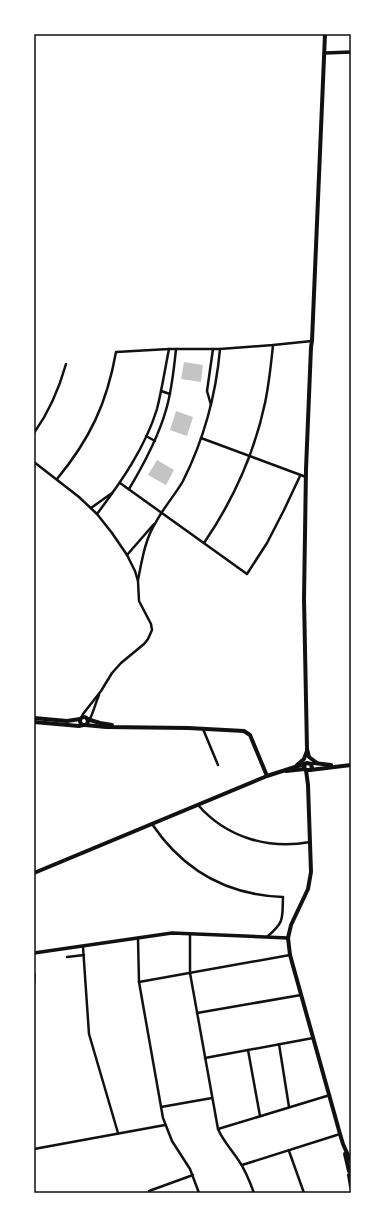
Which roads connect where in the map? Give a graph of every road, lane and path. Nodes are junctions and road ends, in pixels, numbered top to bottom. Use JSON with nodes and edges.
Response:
{"nodes":[{"id":1,"x":325,"y":34,"type":"edge"},
{"id":2,"x":351,"y":52,"type":"edge"},
{"id":3,"x":325,"y":53,"type":"junction"},
{"id":4,"x":312,"y":341,"type":"junction"},
{"id":5,"x":273,"y":345,"type":"junction"},
{"id":6,"x":168,"y":349,"type":"junction"},
{"id":7,"x":176,"y":349,"type":"junction"},
{"id":8,"x":213,"y":349,"type":"junction"},
{"id":9,"x":220,"y":349,"type":"junction"},
{"id":10,"x":66,"y":364,"type":"dead end"},
{"id":11,"x":161,"y":391,"type":"junction"},
{"id":12,"x":170,"y":394,"type":"junction"},
{"id":13,"x":211,"y":405,"type":"junction"},
{"id":14,"x":34,"y":433,"type":"edge"},
{"id":15,"x":146,"y":436,"type":"junction"},
{"id":16,"x":201,"y":438,"type":"junction"},
{"id":17,"x":155,"y":441,"type":"junction"},
{"id":18,"x":250,"y":457,"type":"junction"},
{"id":19,"x":34,"y":462,"type":"edge"},
{"id":20,"x":300,"y":476,"type":"junction"},
{"id":21,"x":307,"y":477,"type":"junction"},
{"id":22,"x":57,"y":479,"type":"junction"},
{"id":23,"x":120,"y":483,"type":"junction"},
{"id":24,"x":129,"y":489,"type":"junction"},
{"id":25,"x":114,"y":491,"type":"junction"},
{"id":26,"x":90,"y":508,"type":"junction"},
{"id":27,"x":162,"y":513,"type":"junction"},
{"id":28,"x":97,"y":514,"type":"junction"},
{"id":29,"x":155,"y":522,"type":"junction"},
{"id":30,"x":204,"y":543,"type":"junction"},
{"id":31,"x":127,"y":556,"type":"junction"},
{"id":32,"x":138,"y":580,"type":"junction"},
{"id":33,"x":100,"y":691,"type":"junction"},
{"id":34,"x":93,"y":712,"type":"junction"},
{"id":35,"x":81,"y":717,"type":"junction"},
{"id":36,"x":34,"y":718,"type":"edge"},
{"id":37,"x":34,"y":722,"type":"edge"},
{"id":38,"x":86,"y":722,"type":"junction"},
{"id":39,"x":96,"y":722,"type":"junction"},
{"id":40,"x":126,"y":727,"type":"junction"},
{"id":41,"x":202,"y":729,"type":"junction"},
{"id":42,"x":307,"y":756,"type":"junction"},
{"id":43,"x":317,"y":763,"type":"junction"},
{"id":44,"x":351,"y":764,"type":"edge"},
{"id":45,"x":218,"y":765,"type":"dead end"},
{"id":46,"x":296,"y":766,"type":"junction"},
{"id":47,"x":338,"y":766,"type":"junction"},
{"id":48,"x":308,"y":768,"type":"junction"},
{"id":49,"x":279,"y":771,"type":"junction"},
{"id":50,"x":266,"y":776,"type":"junction"},
{"id":51,"x":198,"y":805,"type":"junction"},
{"id":52,"x":152,"y":824,"type":"junction"},
{"id":53,"x":310,"y":842,"type":"junction"},
{"id":54,"x":34,"y":873,"type":"edge"},
{"id":55,"x":190,"y":934,"type":"junction"},
{"id":56,"x":267,"y":937,"type":"junction"},
{"id":57,"x":138,"y":938,"type":"junction"},
{"id":58,"x":288,"y":938,"type":"junction"},
{"id":59,"x":83,"y":947,"type":"junction"},
{"id":60,"x":34,"y":954,"type":"edge"},
{"id":61,"x":84,"y":955,"type":"junction"},
{"id":62,"x":290,"y":956,"type":"junction"},
{"id":63,"x":67,"y":957,"type":"dead end"},
{"id":64,"x":190,"y":973,"type":"junction"},
{"id":65,"x":34,"y":974,"type":"edge"},
{"id":66,"x":34,"y":981,"type":"edge"},
{"id":67,"x":139,"y":982,"type":"junction"},
{"id":68,"x":301,"y":995,"type":"junction"},
{"id":69,"x":197,"y":1013,"type":"junction"},
{"id":70,"x":313,"y":1038,"type":"junction"},
{"id":71,"x":279,"y":1044,"type":"junction"},
{"id":72,"x":248,"y":1050,"type":"junction"},
{"id":73,"x":205,"y":1058,"type":"junction"},
{"id":74,"x":330,"y":1095,"type":"junction"},
{"id":75,"x":212,"y":1098,"type":"junction"},
{"id":76,"x":161,"y":1107,"type":"junction"},
{"id":77,"x":290,"y":1107,"type":"junction"},
{"id":78,"x":260,"y":1116,"type":"junction"},
{"id":79,"x":165,"y":1125,"type":"junction"},
{"id":80,"x":218,"y":1129,"type":"junction"},
{"id":81,"x":118,"y":1134,"type":"junction"},
{"id":82,"x":340,"y":1134,"type":"junction"},
{"id":83,"x":343,"y":1144,"type":"junction"},
{"id":84,"x":34,"y":1149,"type":"edge"},
{"id":85,"x":289,"y":1151,"type":"junction"},
{"id":86,"x":351,"y":1162,"type":"edge"},
{"id":87,"x":242,"y":1165,"type":"junction"},
{"id":88,"x":350,"y":1173,"type":"edge"},
{"id":89,"x":193,"y":1176,"type":"junction"},
{"id":90,"x":351,"y":1187,"type":"edge"},
{"id":91,"x":149,"y":1193,"type":"edge"},
{"id":92,"x":198,"y":1193,"type":"edge"},
{"id":93,"x":254,"y":1193,"type":"edge"},
{"id":94,"x":304,"y":1193,"type":"edge"}],
"edges":[{"from":1,"to":3,"type":"main road"},
{"from":2,"to":3,"type":"street"},
{"from":3,"to":4,"type":"main road"},
{"from":4,"to":5,"type":"street"},
{"from":4,"to":21,"type":"main road"},
{"from":5,"to":9,"type":"street"},
{"from":5,"to":18,"type":"street"},
{"from":6,"to":7,"type":"street"},
{"from":6,"to":11,"type":"street"},
{"from":6,"to":22,"type":"street"},
{"from":7,"to":8,"type":"street"},
{"from":7,"to":12,"type":"street"},
{"from":8,"to":9,"type":"street"},
{"from":8,"to":13,"type":"street"},
{"from":9,"to":13,"type":"street"},
{"from":10,"to":14,"type":"street"},
{"from":11,"to":12,"type":"street"},
{"from":11,"to":15,"type":"street"},
{"from":12,"to":17,"type":"street"},
{"from":13,"to":16,"type":"street"},
{"from":15,"to":17,"type":"street"},
{"from":15,"to":23,"type":"street"},
{"from":16,"to":18,"type":"street"},
{"from":16,"to":27,"type":"street"},
{"from":17,"to":24,"type":"street"},
{"from":18,"to":20,"type":"street"},
{"from":18,"to":30,"type":"street"},
{"from":19,"to":22,"type":"street"},
{"from":20,"to":21,"type":"street"},
{"from":20,"to":30,"type":"street"},
{"from":21,"to":42,"type":"main road"},
{"from":22,"to":26,"type":"street"},
{"from":23,"to":24,"type":"street"},
{"from":23,"to":25,"type":"street"},
{"from":24,"to":27,"type":"street"},
{"from":25,"to":26,"type":"street"},
{"from":25,"to":28,"type":"street"},
{"from":26,"to":28,"type":"street"},
{"from":27,"to":29,"type":"street"},
{"from":27,"to":30,"type":"street"},
{"from":28,"to":31,"type":"street"},
{"from":29,"to":31,"type":"street"},
{"from":29,"to":32,"type":"street"},
{"from":31,"to":32,"type":"street"},
{"from":32,"to":33,"type":"street"},
{"from":33,"to":34,"type":"street"},
{"from":33,"to":35,"type":"street"},
{"from":34,"to":38,"type":"street"},
{"from":34,"to":39,"type":"street"},
{"from":35,"to":36,"type":"main road"},
{"from":35,"to":38,"type":"main road"},
{"from":35,"to":38,"type":"main road"},
{"from":37,"to":38,"type":"main road"},
{"from":38,"to":39,"type":"main road"},
{"from":38,"to":40,"type":"main road"},
{"from":39,"to":40,"type":"main road"},
{"from":40,"to":41,"type":"main road"},
{"from":41,"to":45,"type":"street"},
{"from":41,"to":50,"type":"main road"},
{"from":42,"to":43,"type":"main road"},
{"from":42,"to":46,"type":"main road"},
{"from":42,"to":48,"type":"main road"},
{"from":43,"to":47,"type":"main road"},
{"from":43,"to":48,"type":"main road"},
{"from":44,"to":47,"type":"main road"},
{"from":46,"to":48,"type":"main road"},
{"from":46,"to":49,"type":"main road"},
{"from":47,"to":48,"type":"main road"},
{"from":48,"to":49,"type":"main road"},
{"from":48,"to":53,"type":"main road"},
{"from":49,"to":50,"type":"main road"},
{"from":50,"to":51,"type":"main road"},
{"from":51,"to":52,"type":"main road"},
{"from":51,"to":53,"type":"street"},
{"from":52,"to":54,"type":"main road"},
{"from":52,"to":56,"type":"street"},
{"from":53,"to":58,"type":"main road"},
{"from":55,"to":56,"type":"street"},
{"from":55,"to":57,"type":"street"},
{"from":55,"to":64,"type":"street"},
{"from":56,"to":58,"type":"street"},
{"from":57,"to":59,"type":"street"},
{"from":57,"to":67,"type":"street"},
{"from":58,"to":62,"type":"main road"},
{"from":59,"to":60,"type":"street"},
{"from":59,"to":61,"type":"street"},
{"from":61,"to":63,"type":"street"},
{"from":61,"to":81,"type":"street"},
{"from":62,"to":64,"type":"street"},
{"from":62,"to":68,"type":"main road"},
{"from":64,"to":67,"type":"street"},
{"from":64,"to":69,"type":"street"},
{"from":65,"to":66,"type":"street"},
{"from":67,"to":76,"type":"street"},
{"from":68,"to":69,"type":"street"},
{"from":68,"to":70,"type":"main road"},
{"from":69,"to":73,"type":"street"},
{"from":70,"to":71,"type":"street"},
{"from":70,"to":74,"type":"main road"},
{"from":71,"to":72,"type":"street"},
{"from":71,"to":77,"type":"street"},
{"from":72,"to":73,"type":"street"},
{"from":72,"to":78,"type":"street"},
{"from":73,"to":75,"type":"street"},
{"from":74,"to":77,"type":"street"},
{"from":74,"to":82,"type":"main road"},
{"from":75,"to":76,"type":"street"},
{"from":75,"to":80,"type":"street"},
{"from":76,"to":79,"type":"street"},
{"from":77,"to":78,"type":"street"},
{"from":78,"to":80,"type":"street"},
{"from":79,"to":81,"type":"street"},
{"from":79,"to":89,"type":"street"},
{"from":80,"to":87,"type":"street"},
{"from":81,"to":84,"type":"street"},
{"from":82,"to":83,"type":"main road"},
{"from":82,"to":85,"type":"street"},
{"from":83,"to":86,"type":"main road"},
{"from":83,"to":88,"type":"main road"},
{"from":85,"to":87,"type":"street"},
{"from":85,"to":94,"type":"street"},
{"from":87,"to":93,"type":"street"},
{"from":88,"to":90,"type":"main road"},
{"from":89,"to":91,"type":"street"},
{"from":89,"to":92,"type":"street"}]}
